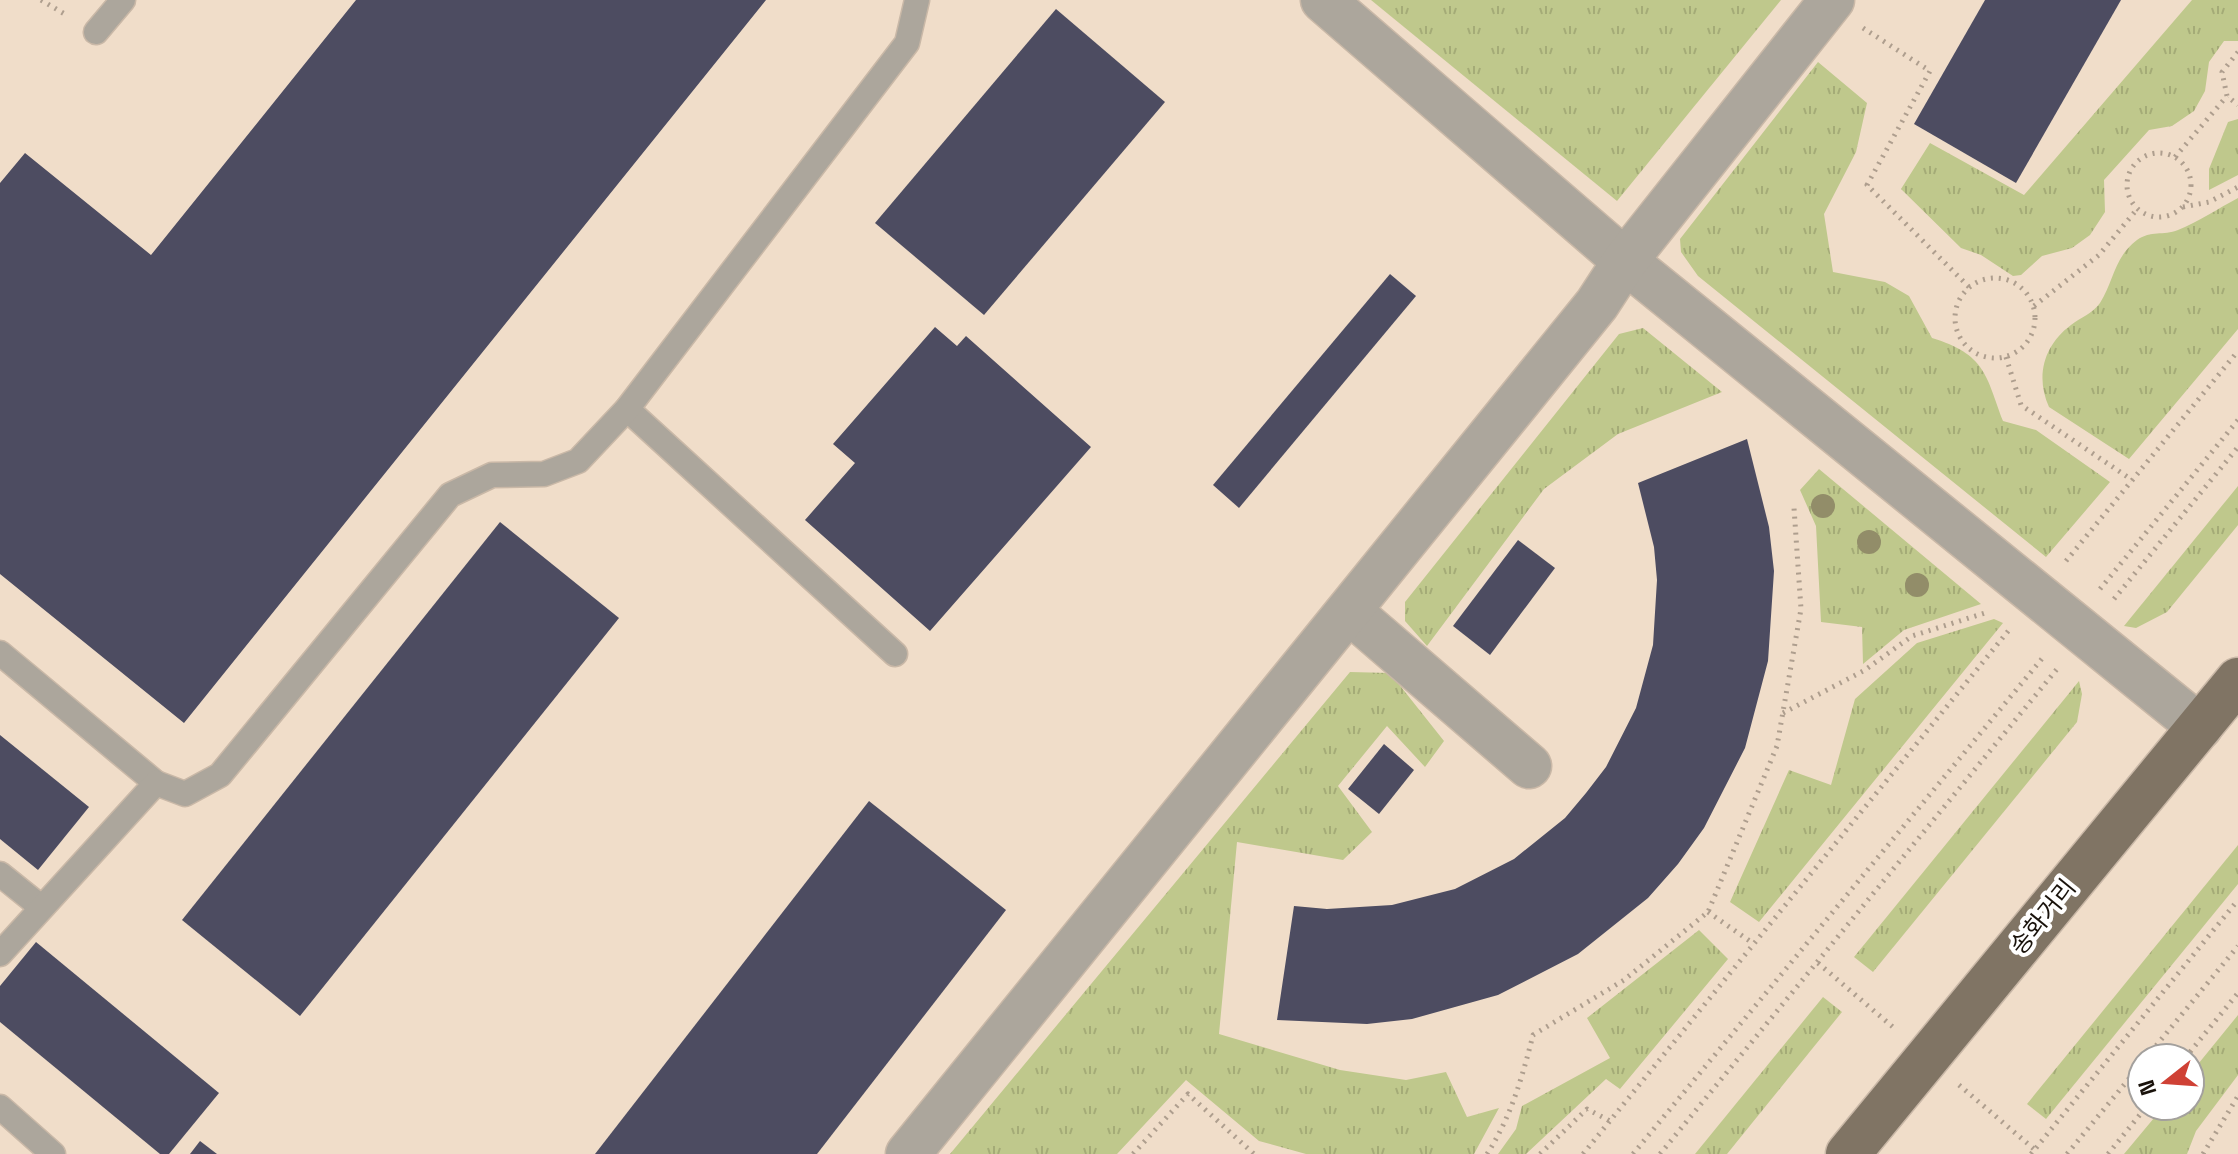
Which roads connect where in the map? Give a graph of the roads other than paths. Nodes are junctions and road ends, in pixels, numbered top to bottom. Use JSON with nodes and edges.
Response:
{"nodes":[{"id":1,"x":123,"y":0,"type":"edge"},
{"id":2,"x":917,"y":0,"type":"edge"},
{"id":3,"x":1323,"y":0,"type":"edge"},
{"id":4,"x":1840,"y":14,"type":"edge"},
{"id":5,"x":96,"y":32,"type":"dead end"},
{"id":6,"x":1625,"y":261,"type":"junction"},
{"id":7,"x":627,"y":409,"type":"junction"},
{"id":8,"x":1349,"y":611,"type":"junction"},
{"id":9,"x":0,"y":653,"type":"edge"},
{"id":10,"x":895,"y":654,"type":"dead end"},
{"id":11,"x":2238,"y":680,"type":"edge"},
{"id":12,"x":2200,"y":727,"type":"junction"},
{"id":13,"x":1529,"y":766,"type":"dead end"},
{"id":14,"x":156,"y":783,"type":"junction"},
{"id":15,"x":0,"y":874,"type":"edge"},
{"id":16,"x":41,"y":907,"type":"junction"},
{"id":17,"x":0,"y":954,"type":"edge"},
{"id":18,"x":0,"y":1107,"type":"edge"},
{"id":19,"x":53,"y":1154,"type":"edge"},
{"id":20,"x":908,"y":1154,"type":"edge"},
{"id":21,"x":1848,"y":1154,"type":"edge"}],
"edges":[{"from":1,"to":5,"type":"lane"},
{"from":2,"to":7,"type":"lane"},
{"from":3,"to":6,"type":"street"},
{"from":4,"to":6,"type":"street"},
{"from":6,"to":8,"type":"street"},
{"from":6,"to":12,"type":"street"},
{"from":7,"to":10,"type":"lane"},
{"from":7,"to":14,"type":"lane"},
{"from":8,"to":13,"type":"street"},
{"from":8,"to":20,"type":"street"},
{"from":9,"to":14,"type":"lane"},
{"from":11,"to":12,"type":"main road","name":"송화거리"},
{"from":12,"to":21,"type":"main road","name":"송화거리"},
{"from":14,"to":16,"type":"lane"},
{"from":15,"to":16,"type":"lane"},
{"from":16,"to":17,"type":"lane"},
{"from":18,"to":19,"type":"lane"}]}
